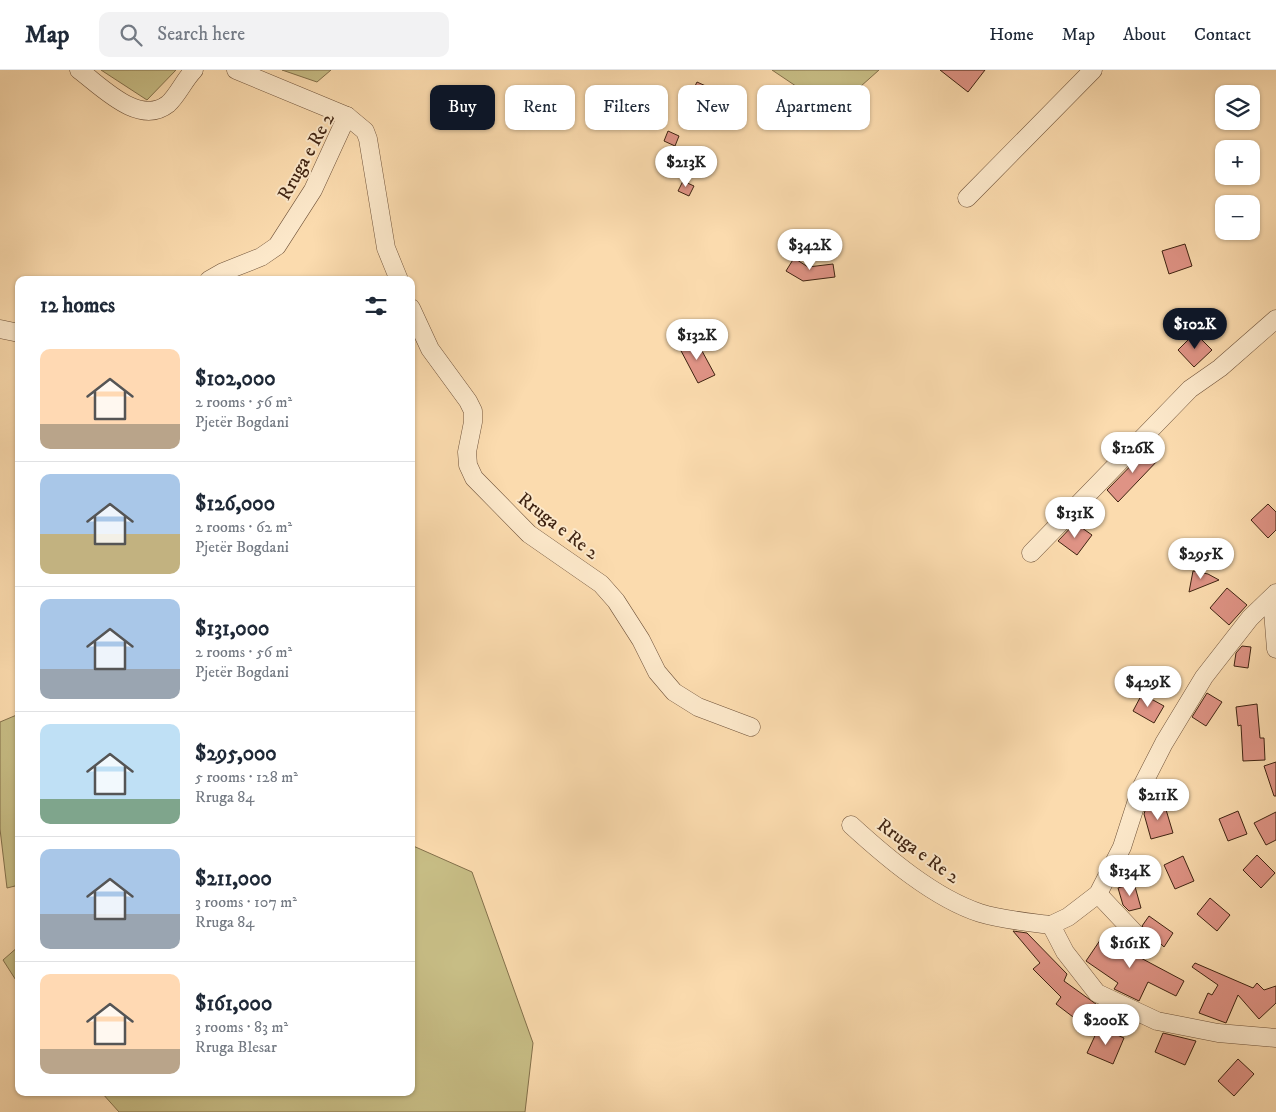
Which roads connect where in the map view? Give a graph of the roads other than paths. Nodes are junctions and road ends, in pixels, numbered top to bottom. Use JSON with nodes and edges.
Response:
{"nodes":[{"id":1,"x":80,"y":70,"type":"edge"},
{"id":2,"x":194,"y":70,"type":"edge"},
{"id":3,"x":236,"y":70,"type":"edge"},
{"id":4,"x":1093,"y":70,"type":"edge"},
{"id":5,"x":347,"y":116,"type":"junction"},
{"id":6,"x":967,"y":198,"type":"dead end"},
{"id":7,"x":216,"y":276,"type":"edge"},
{"id":8,"x":397,"y":276,"type":"edge"},
{"id":9,"x":415,"y":317,"type":"edge"},
{"id":10,"x":1276,"y":319,"type":"edge"},
{"id":11,"x":0,"y":329,"type":"edge"},
{"id":12,"x":15,"y":332,"type":"edge"},
{"id":13,"x":1031,"y":553,"type":"dead end"},
{"id":14,"x":1274,"y":595,"type":"edge"},
{"id":15,"x":1276,"y":650,"type":"edge"},
{"id":16,"x":751,"y":727,"type":"dead end"},
{"id":17,"x":851,"y":825,"type":"dead end"},
{"id":18,"x":1098,"y":894,"type":"junction"},
{"id":19,"x":1051,"y":925,"type":"junction"},
{"id":20,"x":1146,"y":945,"type":"dead end"},
{"id":21,"x":1276,"y":1038,"type":"edge"}],
"edges":[{"from":1,"to":2,"type":"street"},
{"from":3,"to":5,"type":"street"},
{"from":4,"to":6,"type":"street"},
{"from":5,"to":7,"type":"street","name":"Rruga e Re 2"},
{"from":5,"to":8,"type":"street","name":"Rruga e Re 2"},
{"from":9,"to":16,"type":"street","name":"Rruga e Re 2"},
{"from":10,"to":13,"type":"street"},
{"from":11,"to":12,"type":"street"},
{"from":14,"to":15,"type":"street"},
{"from":14,"to":18,"type":"street"},
{"from":17,"to":19,"type":"street","name":"Rruga e Re 2"},
{"from":18,"to":19,"type":"street"},
{"from":18,"to":20,"type":"street"},
{"from":19,"to":21,"type":"street"}]}
